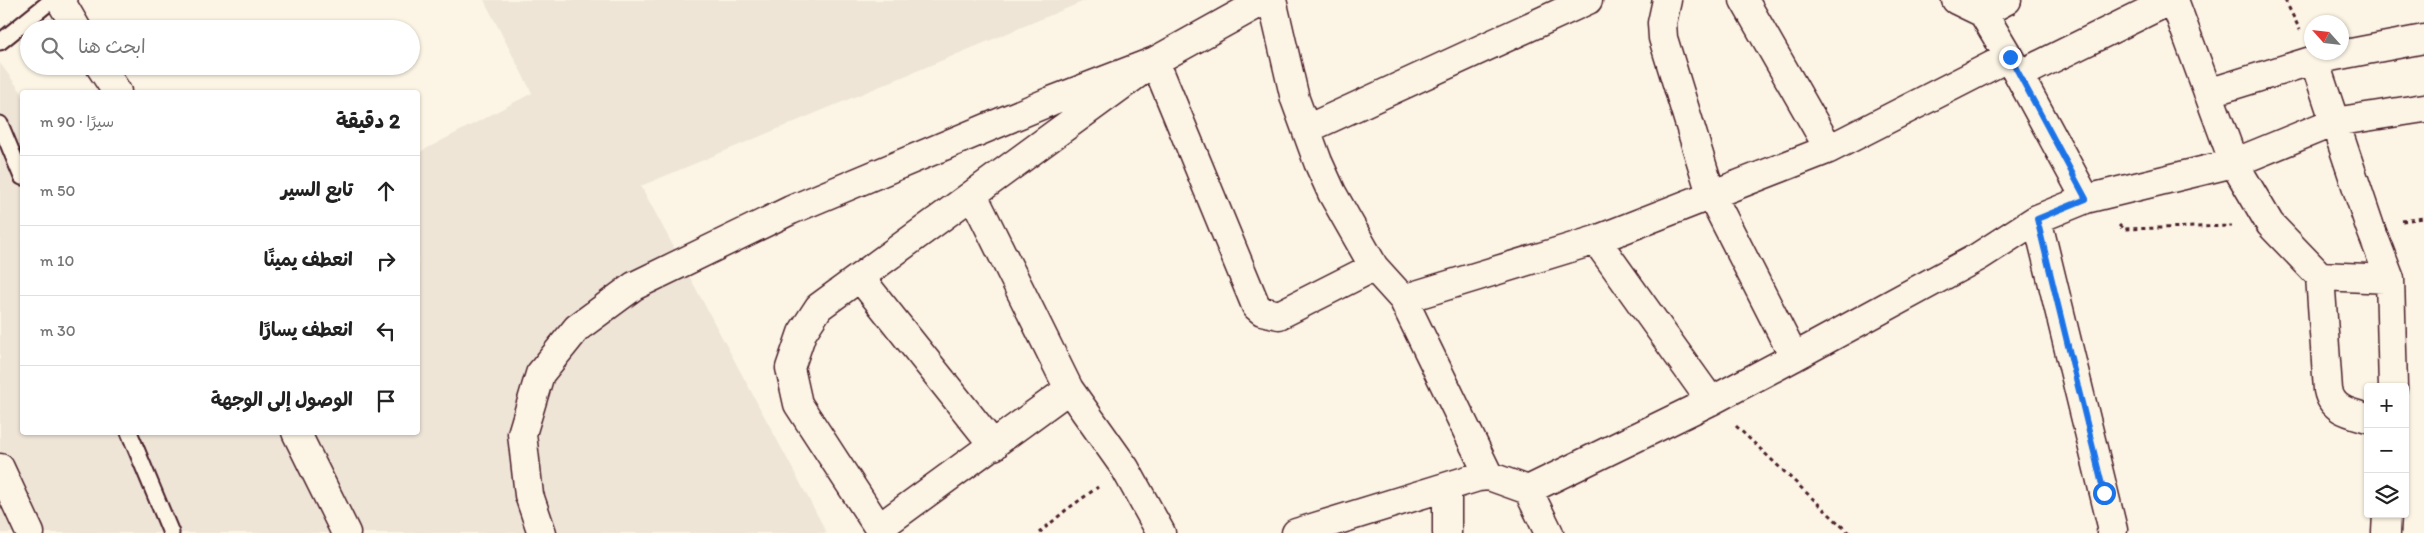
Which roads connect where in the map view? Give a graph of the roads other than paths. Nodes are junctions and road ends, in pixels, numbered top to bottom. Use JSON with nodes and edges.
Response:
{"nodes":[{"id":1,"x":52,"y":0,"type":"edge"},
{"id":2,"x":60,"y":0,"type":"edge"},
{"id":3,"x":1265,"y":0,"type":"edge"},
{"id":4,"x":1272,"y":0,"type":"edge"},
{"id":5,"x":1588,"y":0,"type":"edge"},
{"id":6,"x":1667,"y":0,"type":"edge"},
{"id":7,"x":1744,"y":0,"type":"edge"},
{"id":8,"x":1956,"y":0,"type":"edge"},
{"id":9,"x":2007,"y":0,"type":"edge"},
{"id":10,"x":2172,"y":0,"type":"edge"},
{"id":11,"x":1983,"y":14,"type":"junction"},
{"id":12,"x":27,"y":20,"type":"edge"},
{"id":13,"x":72,"y":20,"type":"edge"},
{"id":14,"x":20,"y":26,"type":"edge"},
{"id":15,"x":2424,"y":39,"type":"edge"},
{"id":16,"x":0,"y":42,"type":"edge"},
{"id":17,"x":2349,"y":53,"type":"edge"},
{"id":18,"x":2314,"y":60,"type":"joint"},
{"id":19,"x":1155,"y":61,"type":"junction"},
{"id":20,"x":2014,"y":66,"type":"junction"},
{"id":21,"x":106,"y":75,"type":"edge"},
{"id":22,"x":115,"y":90,"type":"edge"},
{"id":23,"x":2208,"y":93,"type":"junction"},
{"id":24,"x":2424,"y":108,"type":"edge"},
{"id":25,"x":2334,"y":122,"type":"junction"},
{"id":26,"x":0,"y":124,"type":"edge"},
{"id":27,"x":1307,"y":129,"type":"junction"},
{"id":28,"x":1829,"y":149,"type":"junction"},
{"id":29,"x":2234,"y":163,"type":"junction"},
{"id":30,"x":20,"y":173,"type":"edge"},
{"id":31,"x":1711,"y":194,"type":"junction"},
{"id":32,"x":973,"y":195,"type":"junction"},
{"id":33,"x":2086,"y":199,"type":"junction"},
{"id":34,"x":2037,"y":219,"type":"junction"},
{"id":35,"x":1596,"y":240,"type":"junction"},
{"id":36,"x":1374,"y":267,"type":"junction"},
{"id":37,"x":2320,"y":276,"type":"junction"},
{"id":38,"x":861,"y":279,"type":"junction"},
{"id":39,"x":2390,"y":279,"type":"junction"},
{"id":40,"x":1402,"y":298,"type":"junction"},
{"id":41,"x":1794,"y":357,"type":"junction"},
{"id":42,"x":2393,"y":383,"type":"edge"},
{"id":43,"x":1069,"y":389,"type":"junction"},
{"id":44,"x":1711,"y":401,"type":"junction"},
{"id":45,"x":2364,"y":417,"type":"edge"},
{"id":46,"x":130,"y":435,"type":"edge"},
{"id":47,"x":297,"y":435,"type":"edge"},
{"id":48,"x":994,"y":446,"type":"junction"},
{"id":49,"x":0,"y":468,"type":"edge"},
{"id":50,"x":1489,"y":476,"type":"junction"},
{"id":51,"x":1446,"y":487,"type":"junction"},
{"id":52,"x":1528,"y":490,"type":"junction"},
{"id":53,"x":2388,"y":518,"type":"edge"},
{"id":54,"x":880,"y":531,"type":"edge"},
{"id":55,"x":2114,"y":532,"type":"edge"},
{"id":56,"x":30,"y":533,"type":"edge"},
{"id":57,"x":171,"y":533,"type":"edge"},
{"id":58,"x":346,"y":533,"type":"edge"},
{"id":59,"x":542,"y":533,"type":"edge"},
{"id":60,"x":1161,"y":533,"type":"edge"},
{"id":61,"x":1296,"y":533,"type":"edge"},
{"id":62,"x":1447,"y":533,"type":"edge"},
{"id":63,"x":1549,"y":533,"type":"edge"},
{"id":64,"x":2386,"y":533,"type":"edge"}],
"edges":[{"from":1,"to":12,"type":"lane"},
{"from":2,"to":13,"type":"street"},
{"from":3,"to":19,"type":"street"},
{"from":4,"to":27,"type":"street"},
{"from":5,"to":27,"type":"street"},
{"from":6,"to":31,"type":"street"},
{"from":7,"to":28,"type":"street"},
{"from":8,"to":11,"type":"street"},
{"from":9,"to":11,"type":"street"},
{"from":10,"to":20,"type":"street"},
{"from":10,"to":23,"type":"street"},
{"from":11,"to":20,"type":"street"},
{"from":14,"to":16,"type":"lane"},
{"from":15,"to":17,"type":"street"},
{"from":18,"to":23,"type":"street"},
{"from":18,"to":25,"type":"street"},
{"from":19,"to":32,"type":"street"},
{"from":19,"to":36,"type":"street"},
{"from":19,"to":59,"type":"street"},
{"from":20,"to":28,"type":"street"},
{"from":20,"to":33,"type":"street"},
{"from":21,"to":22,"type":"street"},
{"from":23,"to":29,"type":"street"},
{"from":24,"to":25,"type":"street"},
{"from":25,"to":29,"type":"street"},
{"from":25,"to":39,"type":"street"},
{"from":26,"to":30,"type":"lane"},
{"from":27,"to":36,"type":"street"},
{"from":28,"to":31,"type":"street"},
{"from":29,"to":33,"type":"street"},
{"from":29,"to":37,"type":"street"},
{"from":31,"to":35,"type":"street"},
{"from":31,"to":41,"type":"street"},
{"from":32,"to":38,"type":"street"},
{"from":32,"to":43,"type":"street"},
{"from":33,"to":34,"type":"street"},
{"from":34,"to":41,"type":"street"},
{"from":34,"to":55,"type":"street"},
{"from":35,"to":40,"type":"street"},
{"from":35,"to":44,"type":"street"},
{"from":36,"to":40,"type":"street"},
{"from":37,"to":39,"type":"street"},
{"from":37,"to":45,"type":"street"},
{"from":38,"to":48,"type":"street"},
{"from":38,"to":54,"type":"street"},
{"from":39,"to":42,"type":"street"},
{"from":40,"to":50,"type":"street"},
{"from":41,"to":44,"type":"street"},
{"from":43,"to":48,"type":"street"},
{"from":43,"to":60,"type":"street"},
{"from":44,"to":52,"type":"street"},
{"from":46,"to":57,"type":"lane"},
{"from":47,"to":58,"type":"street"},
{"from":48,"to":54,"type":"street"},
{"from":49,"to":56,"type":"street"},
{"from":50,"to":51,"type":"street"},
{"from":50,"to":52,"type":"street"},
{"from":51,"to":61,"type":"street"},
{"from":51,"to":62,"type":"street"},
{"from":52,"to":63,"type":"street"},
{"from":53,"to":64,"type":"street"}]}
